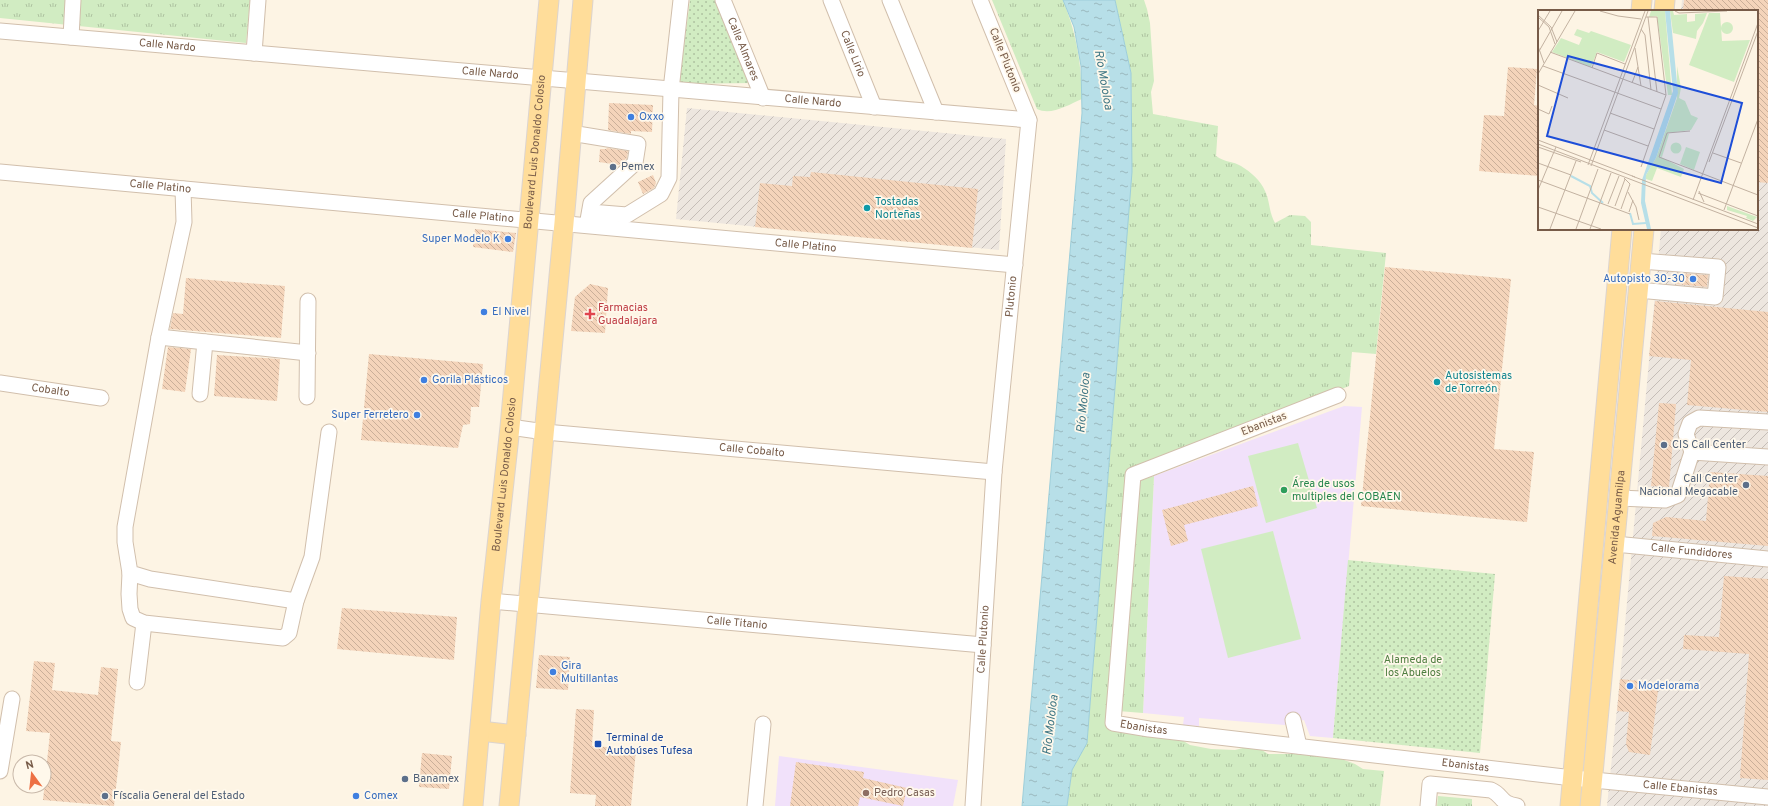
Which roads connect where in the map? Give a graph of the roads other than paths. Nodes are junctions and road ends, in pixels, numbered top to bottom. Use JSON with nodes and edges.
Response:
{"nodes":[{"id":1,"x":74,"y":0,"type":"edge"},
{"id":2,"x":258,"y":0,"type":"edge"},
{"id":3,"x":549,"y":0,"type":"edge"},
{"id":4,"x":582,"y":0,"type":"edge"},
{"id":5,"x":681,"y":0,"type":"edge"},
{"id":6,"x":723,"y":0,"type":"edge"},
{"id":7,"x":831,"y":0,"type":"edge"},
{"id":8,"x":890,"y":0,"type":"edge"},
{"id":9,"x":980,"y":0,"type":"edge"},
{"id":10,"x":1642,"y":0,"type":"edge"},
{"id":11,"x":1665,"y":0,"type":"edge"},
{"id":12,"x":1641,"y":10,"type":"edge"},
{"id":13,"x":1664,"y":10,"type":"edge"},
{"id":14,"x":0,"y":31,"type":"edge"},
{"id":15,"x":70,"y":38,"type":"junction"},
{"id":16,"x":254,"y":53,"type":"junction"},
{"id":17,"x":542,"y":77,"type":"junction"},
{"id":18,"x":575,"y":80,"type":"junction"},
{"id":19,"x":671,"y":90,"type":"junction"},
{"id":20,"x":763,"y":98,"type":"junction"},
{"id":21,"x":874,"y":107,"type":"junction"},
{"id":22,"x":936,"y":112,"type":"junction"},
{"id":23,"x":1029,"y":120,"type":"junction"},
{"id":24,"x":571,"y":133,"type":"junction"},
{"id":25,"x":0,"y":172,"type":"edge"},
{"id":26,"x":184,"y":189,"type":"junction"},
{"id":27,"x":588,"y":218,"type":"junction"},
{"id":28,"x":529,"y":220,"type":"junction"},
{"id":29,"x":564,"y":223,"type":"junction"},
{"id":30,"x":1622,"y":230,"type":"edge"},
{"id":31,"x":1644,"y":230,"type":"edge"},
{"id":32,"x":1641,"y":261,"type":"junction"},
{"id":33,"x":1015,"y":265,"type":"junction"},
{"id":34,"x":1638,"y":290,"type":"junction"},
{"id":35,"x":308,"y":302,"type":"dead end"},
{"id":36,"x":159,"y":337,"type":"junction"},
{"id":37,"x":205,"y":342,"type":"junction"},
{"id":38,"x":308,"y":353,"type":"junction"},
{"id":39,"x":0,"y":383,"type":"edge"},
{"id":40,"x":200,"y":394,"type":"dead end"},
{"id":41,"x":1338,"y":396,"type":"dead end"},
{"id":42,"x":307,"y":397,"type":"dead end"},
{"id":43,"x":101,"y":398,"type":"dead end"},
{"id":44,"x":1768,"y":422,"type":"edge"},
{"id":45,"x":510,"y":427,"type":"junction"},
{"id":46,"x":329,"y":432,"type":"dead end"},
{"id":47,"x":545,"y":432,"type":"junction"},
{"id":48,"x":1692,"y":452,"type":"junction"},
{"id":49,"x":1768,"y":457,"type":"edge"},
{"id":50,"x":994,"y":472,"type":"junction"},
{"id":51,"x":1619,"y":498,"type":"junction"},
{"id":52,"x":1598,"y":500,"type":"junction"},
{"id":53,"x":1615,"y":544,"type":"junction"},
{"id":54,"x":1768,"y":559,"type":"edge"},
{"id":55,"x":130,"y":573,"type":"junction"},
{"id":56,"x":1591,"y":573,"type":"junction"},
{"id":57,"x":296,"y":601,"type":"junction"},
{"id":58,"x":491,"y":601,"type":"junction"},
{"id":59,"x":527,"y":603,"type":"junction"},
{"id":60,"x":144,"y":623,"type":"junction"},
{"id":61,"x":983,"y":645,"type":"junction"},
{"id":62,"x":137,"y":682,"type":"dead end"},
{"id":63,"x":12,"y":699,"type":"dead end"},
{"id":64,"x":1293,"y":720,"type":"dead end"},
{"id":65,"x":763,"y":724,"type":"dead end"},
{"id":66,"x":480,"y":730,"type":"junction"},
{"id":67,"x":516,"y":735,"type":"junction"},
{"id":68,"x":1299,"y":746,"type":"junction"},
{"id":69,"x":0,"y":771,"type":"edge"},
{"id":70,"x":1573,"y":778,"type":"junction"},
{"id":71,"x":1593,"y":780,"type":"junction"},
{"id":72,"x":1768,"y":796,"type":"edge"},
{"id":73,"x":473,"y":806,"type":"edge"},
{"id":74,"x":509,"y":806,"type":"edge"},
{"id":75,"x":755,"y":806,"type":"edge"},
{"id":76,"x":973,"y":806,"type":"edge"},
{"id":77,"x":1428,"y":806,"type":"edge"},
{"id":78,"x":1513,"y":806,"type":"edge"},
{"id":79,"x":1517,"y":806,"type":"edge"},
{"id":80,"x":1570,"y":806,"type":"edge"},
{"id":81,"x":1590,"y":806,"type":"edge"}],
"edges":[{"from":1,"to":15,"type":"street"},
{"from":2,"to":16,"type":"street"},
{"from":3,"to":17,"type":"main road","name":"Boulevard Luis Donaldo Colosio"},
{"from":4,"to":18,"type":"main road"},
{"from":5,"to":19,"type":"street"},
{"from":6,"to":20,"type":"street","name":"Calle Almares"},
{"from":7,"to":21,"type":"street","name":"Calle Lirio"},
{"from":8,"to":22,"type":"street"},
{"from":9,"to":23,"type":"street","name":"Calle Plutonio"},
{"from":10,"to":12,"type":"main road"},
{"from":11,"to":13,"type":"main road"},
{"from":14,"to":15,"type":"street","name":"Calle Nardo"},
{"from":15,"to":16,"type":"street","name":"Calle Nardo"},
{"from":16,"to":17,"type":"street","name":"Calle Nardo"},
{"from":17,"to":18,"type":"street","name":"Calle Nardo"},
{"from":17,"to":28,"type":"main road","name":"Boulevard Luis Donaldo Colosio"},
{"from":18,"to":19,"type":"street","name":"Calle Nardo"},
{"from":18,"to":24,"type":"main road"},
{"from":19,"to":20,"type":"street","name":"Calle Nardo"},
{"from":19,"to":27,"type":"street"},
{"from":20,"to":21,"type":"street","name":"Calle Nardo"},
{"from":21,"to":22,"type":"street","name":"Calle Nardo"},
{"from":22,"to":23,"type":"street","name":"Calle Nardo"},
{"from":23,"to":33,"type":"street","name":"Plutonio"},
{"from":24,"to":27,"type":"street"},
{"from":24,"to":29,"type":"main road"},
{"from":25,"to":26,"type":"street","name":"Calle Platino"},
{"from":26,"to":28,"type":"street","name":"Calle Platino"},
{"from":26,"to":36,"type":"street"},
{"from":27,"to":29,"type":"street","name":"Calle Platino"},
{"from":27,"to":33,"type":"street","name":"Calle Platino"},
{"from":28,"to":29,"type":"street","name":"Calle Platino"},
{"from":28,"to":45,"type":"main road","name":"Boulevard Luis Donaldo Colosio"},
{"from":29,"to":47,"type":"main road"},
{"from":30,"to":52,"type":"main road","name":"Avenida Aguamilpa"},
{"from":31,"to":32,"type":"main road","name":"Avenida Aguamilpa"},
{"from":32,"to":34,"type":"main road","name":"Avenida Aguamilpa"},
{"from":32,"to":34,"type":"street"},
{"from":33,"to":50,"type":"street","name":"Plutonio"},
{"from":34,"to":51,"type":"main road","name":"Avenida Aguamilpa"},
{"from":35,"to":38,"type":"street"},
{"from":36,"to":37,"type":"street"},
{"from":36,"to":55,"type":"street"},
{"from":37,"to":38,"type":"street"},
{"from":37,"to":40,"type":"street"},
{"from":38,"to":42,"type":"street"},
{"from":39,"to":43,"type":"street","name":"Cobalto"},
{"from":41,"to":68,"type":"street","name":"Ebanistas"},
{"from":44,"to":48,"type":"street"},
{"from":45,"to":47,"type":"street","name":"Calle Cobalto"},
{"from":45,"to":58,"type":"main road","name":"Boulevard Luis Donaldo Colosio"},
{"from":46,"to":57,"type":"street"},
{"from":47,"to":50,"type":"street","name":"Calle Cobalto"},
{"from":47,"to":59,"type":"main road"},
{"from":48,"to":49,"type":"street"},
{"from":48,"to":51,"type":"street"},
{"from":50,"to":61,"type":"street","name":"Calle Plutonio"},
{"from":51,"to":53,"type":"main road","name":"Avenida Aguamilpa"},
{"from":52,"to":53,"type":"main road"},
{"from":52,"to":56,"type":"main road","name":"Avenida Aguamilpa"},
{"from":53,"to":54,"type":"street","name":"Calle Fundidores"},
{"from":53,"to":56,"type":"main road"},
{"from":53,"to":71,"type":"main road","name":"Avenida Aguamilpa"},
{"from":55,"to":57,"type":"street"},
{"from":55,"to":60,"type":"street"},
{"from":56,"to":70,"type":"main road","name":"Avenida Aguamilpa"},
{"from":57,"to":60,"type":"street"},
{"from":58,"to":59,"type":"street","name":"Calle Titanio"},
{"from":58,"to":66,"type":"main road","name":"Boulevard Luis Donaldo Colosio"},
{"from":59,"to":61,"type":"street","name":"Calle Titanio"},
{"from":59,"to":67,"type":"main road"},
{"from":60,"to":62,"type":"street"},
{"from":61,"to":76,"type":"street","name":"Calle Plutonio"},
{"from":63,"to":69,"type":"street"},
{"from":64,"to":68,"type":"street"},
{"from":65,"to":75,"type":"street"},
{"from":66,"to":67,"type":"main road"},
{"from":66,"to":73,"type":"main road","name":"Boulevard Luis Donaldo Colosio"},
{"from":67,"to":74,"type":"main road"},
{"from":68,"to":70,"type":"street","name":"Ebanistas"},
{"from":70,"to":71,"type":"street","name":"Ebanistas"},
{"from":70,"to":80,"type":"main road","name":"Avenida Aguamilpa"},
{"from":71,"to":72,"type":"street","name":"Calle Ebanistas"},
{"from":71,"to":81,"type":"main road","name":"Avenida Aguamilpa"},
{"from":77,"to":78,"type":"street"},
{"from":78,"to":79,"type":"street"}]}
